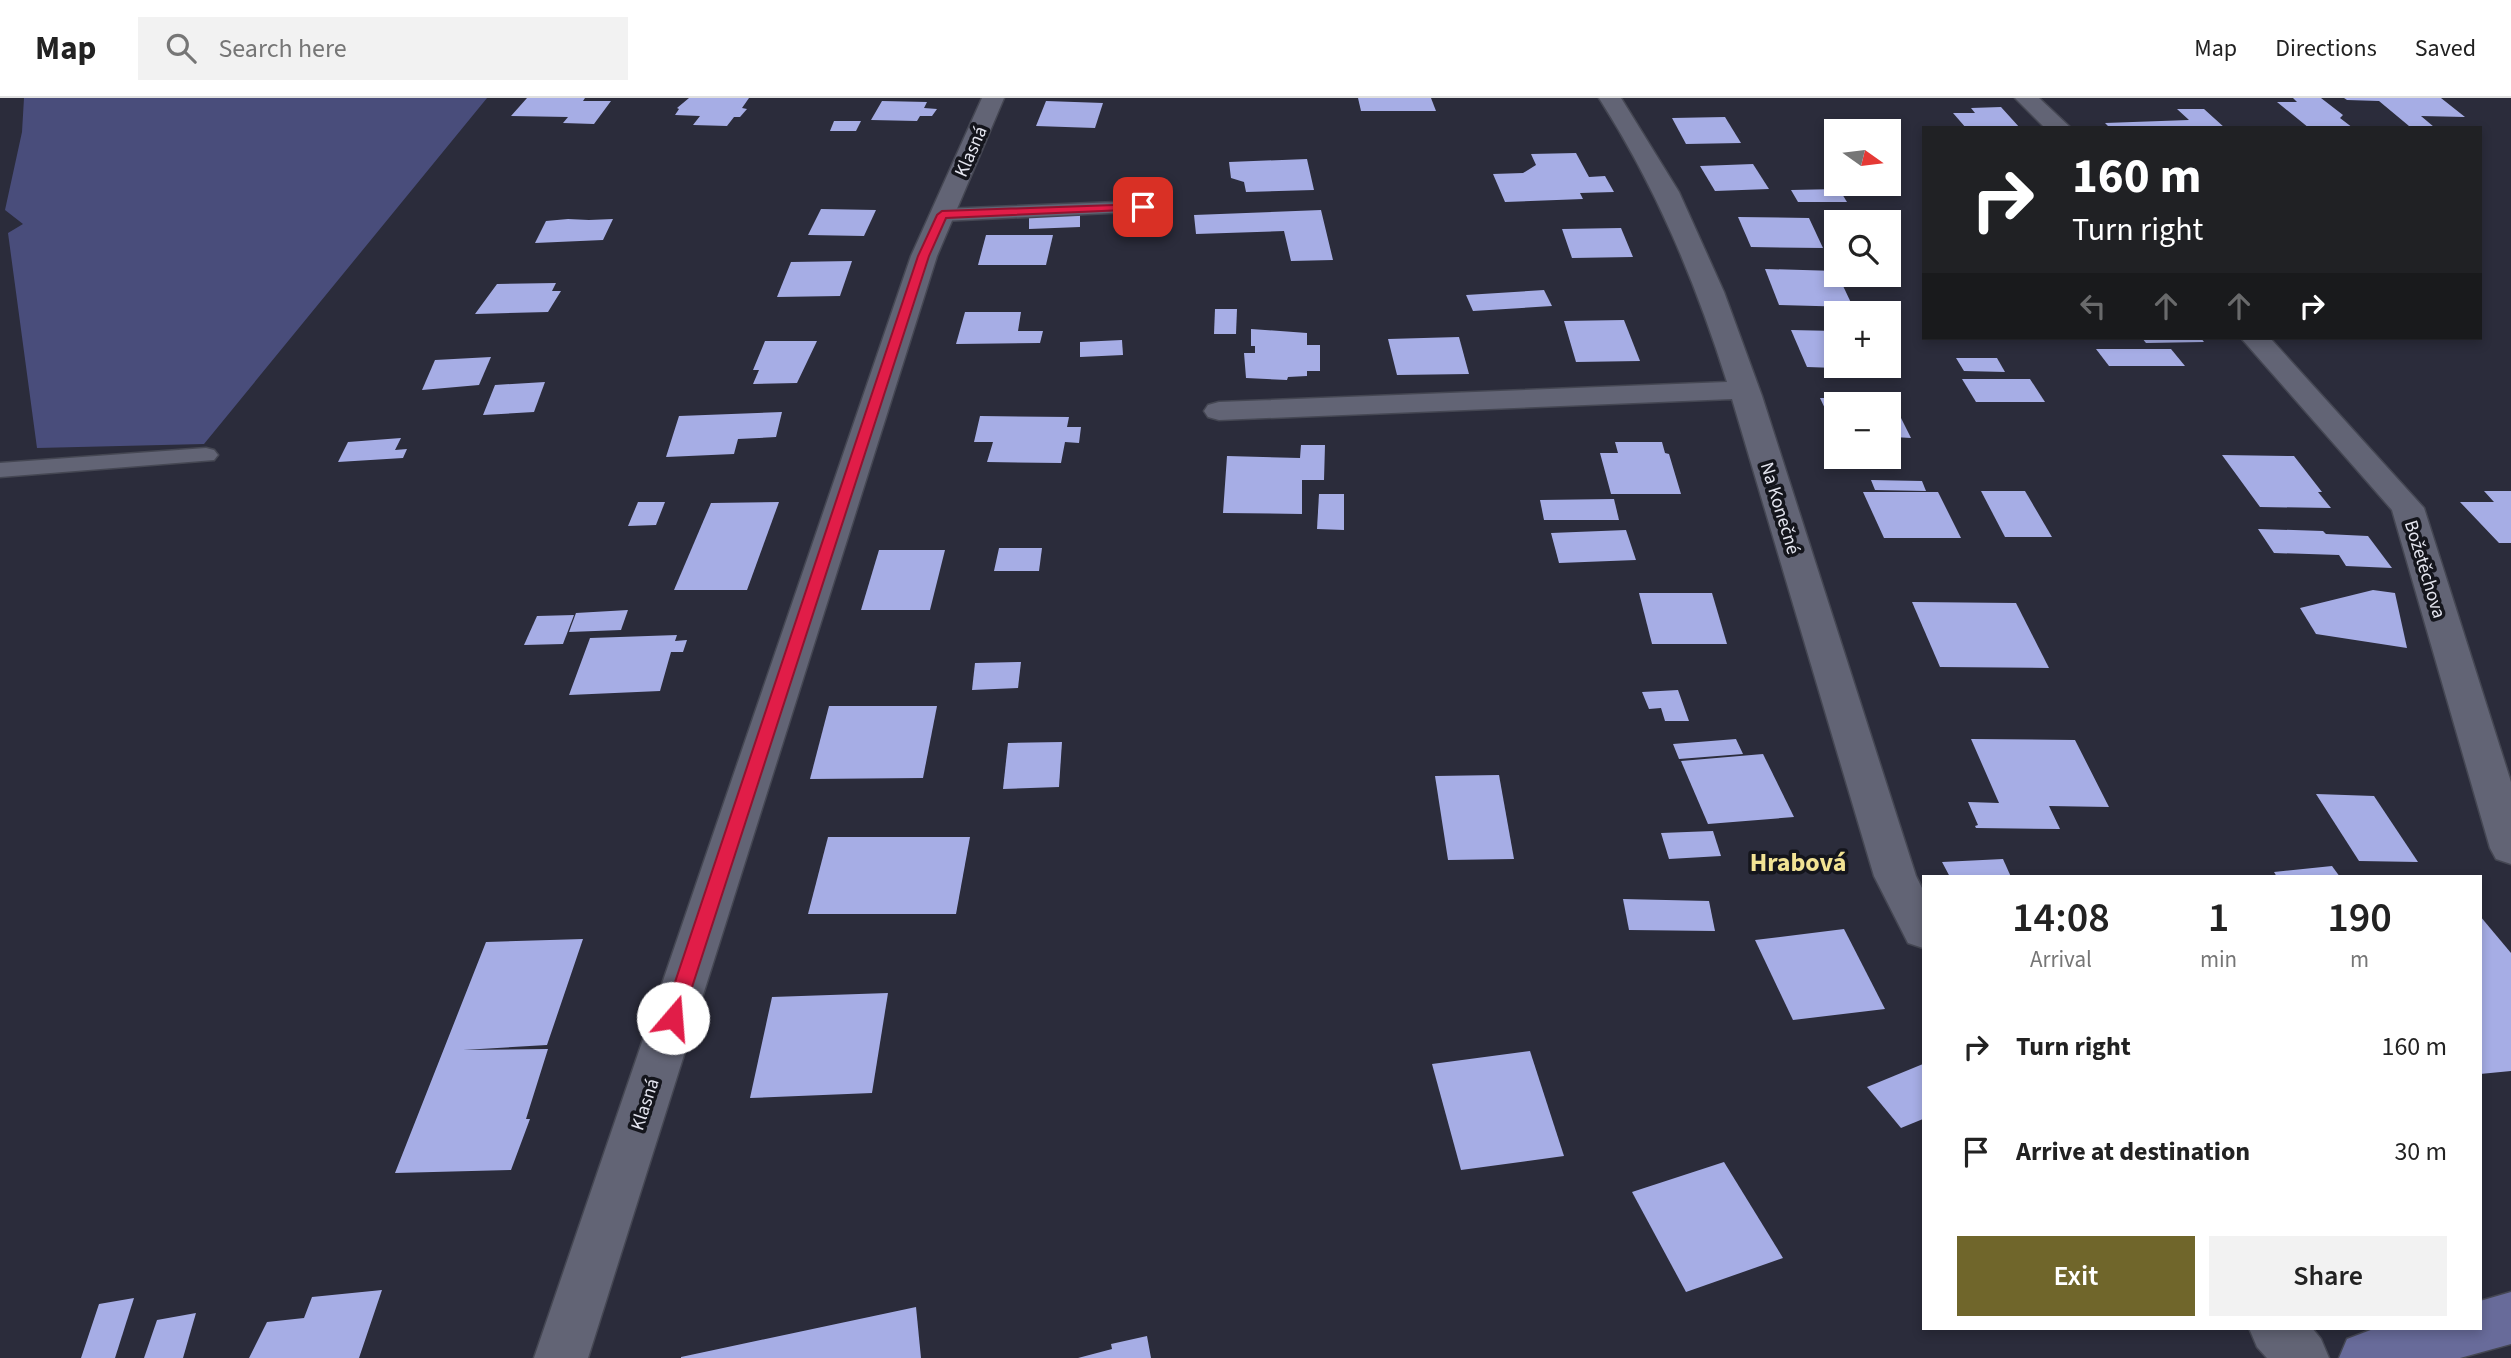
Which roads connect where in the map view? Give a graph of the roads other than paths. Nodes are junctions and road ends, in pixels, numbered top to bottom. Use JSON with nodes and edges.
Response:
{"nodes":[{"id":1,"x":993,"y":98,"type":"edge"},
{"id":2,"x":1610,"y":98,"type":"edge"},
{"id":3,"x":2026,"y":98,"type":"edge"},
{"id":4,"x":2057,"y":126,"type":"edge"},
{"id":5,"x":1143,"y":207,"type":"dead end"},
{"id":6,"x":942,"y":215,"type":"junction"},
{"id":7,"x":2257,"y":340,"type":"edge"},
{"id":8,"x":1744,"y":390,"type":"junction"},
{"id":9,"x":1219,"y":411,"type":"dead end"},
{"id":10,"x":206,"y":455,"type":"dead end"},
{"id":11,"x":0,"y":470,"type":"edge"},
{"id":12,"x":2511,"y":848,"type":"edge"},
{"id":13,"x":1922,"y":929,"type":"edge"},
{"id":14,"x":2511,"y":1318,"type":"edge"},
{"id":15,"x":2482,"y":1325,"type":"edge"},
{"id":16,"x":2278,"y":1330,"type":"edge"},
{"id":17,"x":2466,"y":1330,"type":"edge"},
{"id":18,"x":561,"y":1358,"type":"edge"},
{"id":19,"x":2302,"y":1358,"type":"edge"},
{"id":20,"x":2366,"y":1358,"type":"edge"}],
"edges":[{"from":1,"to":6,"type":"street","name":"Klasná"},
{"from":2,"to":8,"type":"street","name":"Na Konečné"},
{"from":3,"to":4,"type":"street"},
{"from":5,"to":6,"type":"lane"},
{"from":6,"to":18,"type":"street","name":"Klasná"},
{"from":7,"to":12,"type":"street","name":"Božetěchova"},
{"from":8,"to":9,"type":"street"},
{"from":8,"to":13,"type":"street","name":"Na Konečné"},
{"from":10,"to":11,"type":"lane"},
{"from":14,"to":15,"type":"main road"},
{"from":16,"to":19,"type":"street"},
{"from":17,"to":20,"type":"main road"}]}
